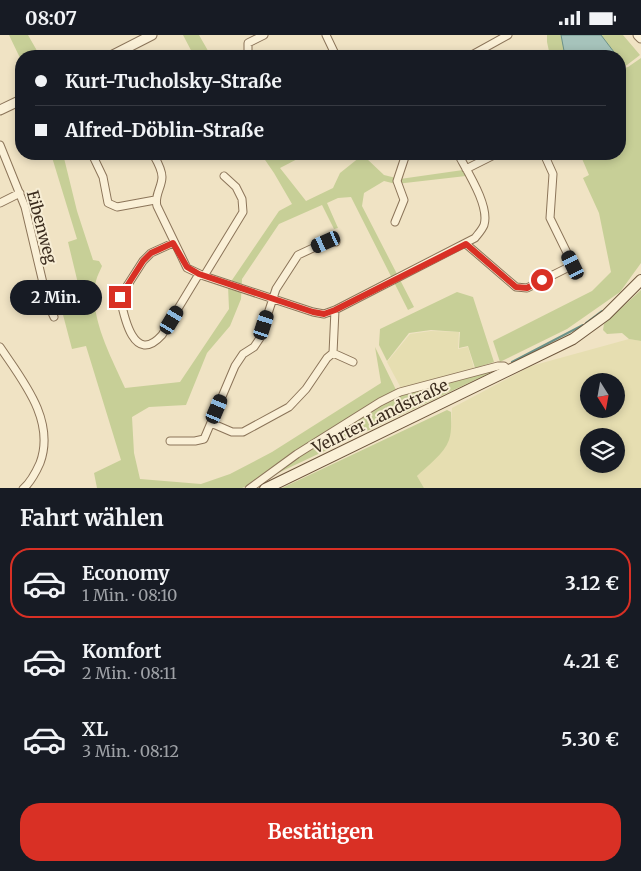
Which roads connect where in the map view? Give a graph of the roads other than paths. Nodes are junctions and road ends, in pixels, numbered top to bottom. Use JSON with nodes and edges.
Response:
{"nodes":[{"id":1,"x":152,"y":35,"type":"edge"},
{"id":2,"x":264,"y":35,"type":"edge"},
{"id":3,"x":326,"y":35,"type":"edge"},
{"id":4,"x":508,"y":35,"type":"edge"},
{"id":5,"x":638,"y":35,"type":"edge"},
{"id":6,"x":641,"y":38,"type":"edge"},
{"id":7,"x":123,"y":50,"type":"edge"},
{"id":8,"x":248,"y":50,"type":"edge"},
{"id":9,"x":333,"y":50,"type":"edge"},
{"id":10,"x":481,"y":50,"type":"edge"},
{"id":11,"x":15,"y":103,"type":"edge"},
{"id":12,"x":0,"y":110,"type":"edge"},
{"id":13,"x":0,"y":145,"type":"edge"},
{"id":14,"x":95,"y":160,"type":"edge"},
{"id":15,"x":156,"y":160,"type":"edge"},
{"id":16,"x":404,"y":160,"type":"edge"},
{"id":17,"x":461,"y":160,"type":"edge"},
{"id":18,"x":484,"y":160,"type":"edge"},
{"id":19,"x":547,"y":160,"type":"edge"},
{"id":20,"x":466,"y":169,"type":"junction"},
{"id":21,"x":224,"y":176,"type":"dead end"},
{"id":22,"x":20,"y":193,"type":"junction"},
{"id":23,"x":155,"y":200,"type":"junction"},
{"id":24,"x":0,"y":203,"type":"edge"},
{"id":25,"x":395,"y":222,"type":"dead end"},
{"id":26,"x":336,"y":241,"type":"dead end"},
{"id":27,"x":173,"y":243,"type":"junction"},
{"id":28,"x":466,"y":244,"type":"junction"},
{"id":29,"x":202,"y":275,"type":"junction"},
{"id":30,"x":641,"y":276,"type":"edge"},
{"id":31,"x":637,"y":284,"type":"edge"},
{"id":32,"x":273,"y":298,"type":"junction"},
{"id":33,"x":335,"y":310,"type":"junction"},
{"id":34,"x":54,"y":317,"type":"dead end"},
{"id":35,"x":0,"y":347,"type":"edge"},
{"id":36,"x":333,"y":353,"type":"junction"},
{"id":37,"x":353,"y":362,"type":"dead end"},
{"id":38,"x":508,"y":370,"type":"junction"},
{"id":39,"x":212,"y":423,"type":"junction"},
{"id":40,"x":170,"y":441,"type":"dead end"},
{"id":41,"x":24,"y":488,"type":"edge"},
{"id":42,"x":250,"y":488,"type":"edge"},
{"id":43,"x":267,"y":488,"type":"edge"}],
"edges":[{"from":1,"to":7,"type":"street"},
{"from":2,"to":8,"type":"street"},
{"from":3,"to":9,"type":"street"},
{"from":4,"to":10,"type":"street"},
{"from":5,"to":6,"type":"street"},
{"from":11,"to":12,"type":"street"},
{"from":13,"to":22,"type":"street","name":"Eibenweg"},
{"from":14,"to":23,"type":"street"},
{"from":15,"to":23,"type":"street"},
{"from":16,"to":25,"type":"street"},
{"from":17,"to":20,"type":"street"},
{"from":18,"to":20,"type":"street"},
{"from":19,"to":28,"type":"street"},
{"from":20,"to":28,"type":"street"},
{"from":21,"to":29,"type":"street"},
{"from":22,"to":24,"type":"street"},
{"from":22,"to":34,"type":"street","name":"Eibenweg"},
{"from":23,"to":27,"type":"street"},
{"from":26,"to":32,"type":"street"},
{"from":27,"to":29,"type":"street"},
{"from":27,"to":29,"type":"street"},
{"from":28,"to":33,"type":"street"},
{"from":29,"to":32,"type":"street"},
{"from":30,"to":31,"type":"main road","name":"Vehrter Landstraße"},
{"from":31,"to":38,"type":"main road","name":"Vehrter Landstraße"},
{"from":32,"to":33,"type":"street"},
{"from":32,"to":39,"type":"street"},
{"from":33,"to":36,"type":"street"},
{"from":35,"to":41,"type":"street"},
{"from":36,"to":37,"type":"street"},
{"from":36,"to":39,"type":"street"},
{"from":38,"to":42,"type":"street","name":"Vehrter Landstraße"},
{"from":38,"to":43,"type":"main road","name":"Vehrter Landstraße"},
{"from":39,"to":40,"type":"street"}]}
